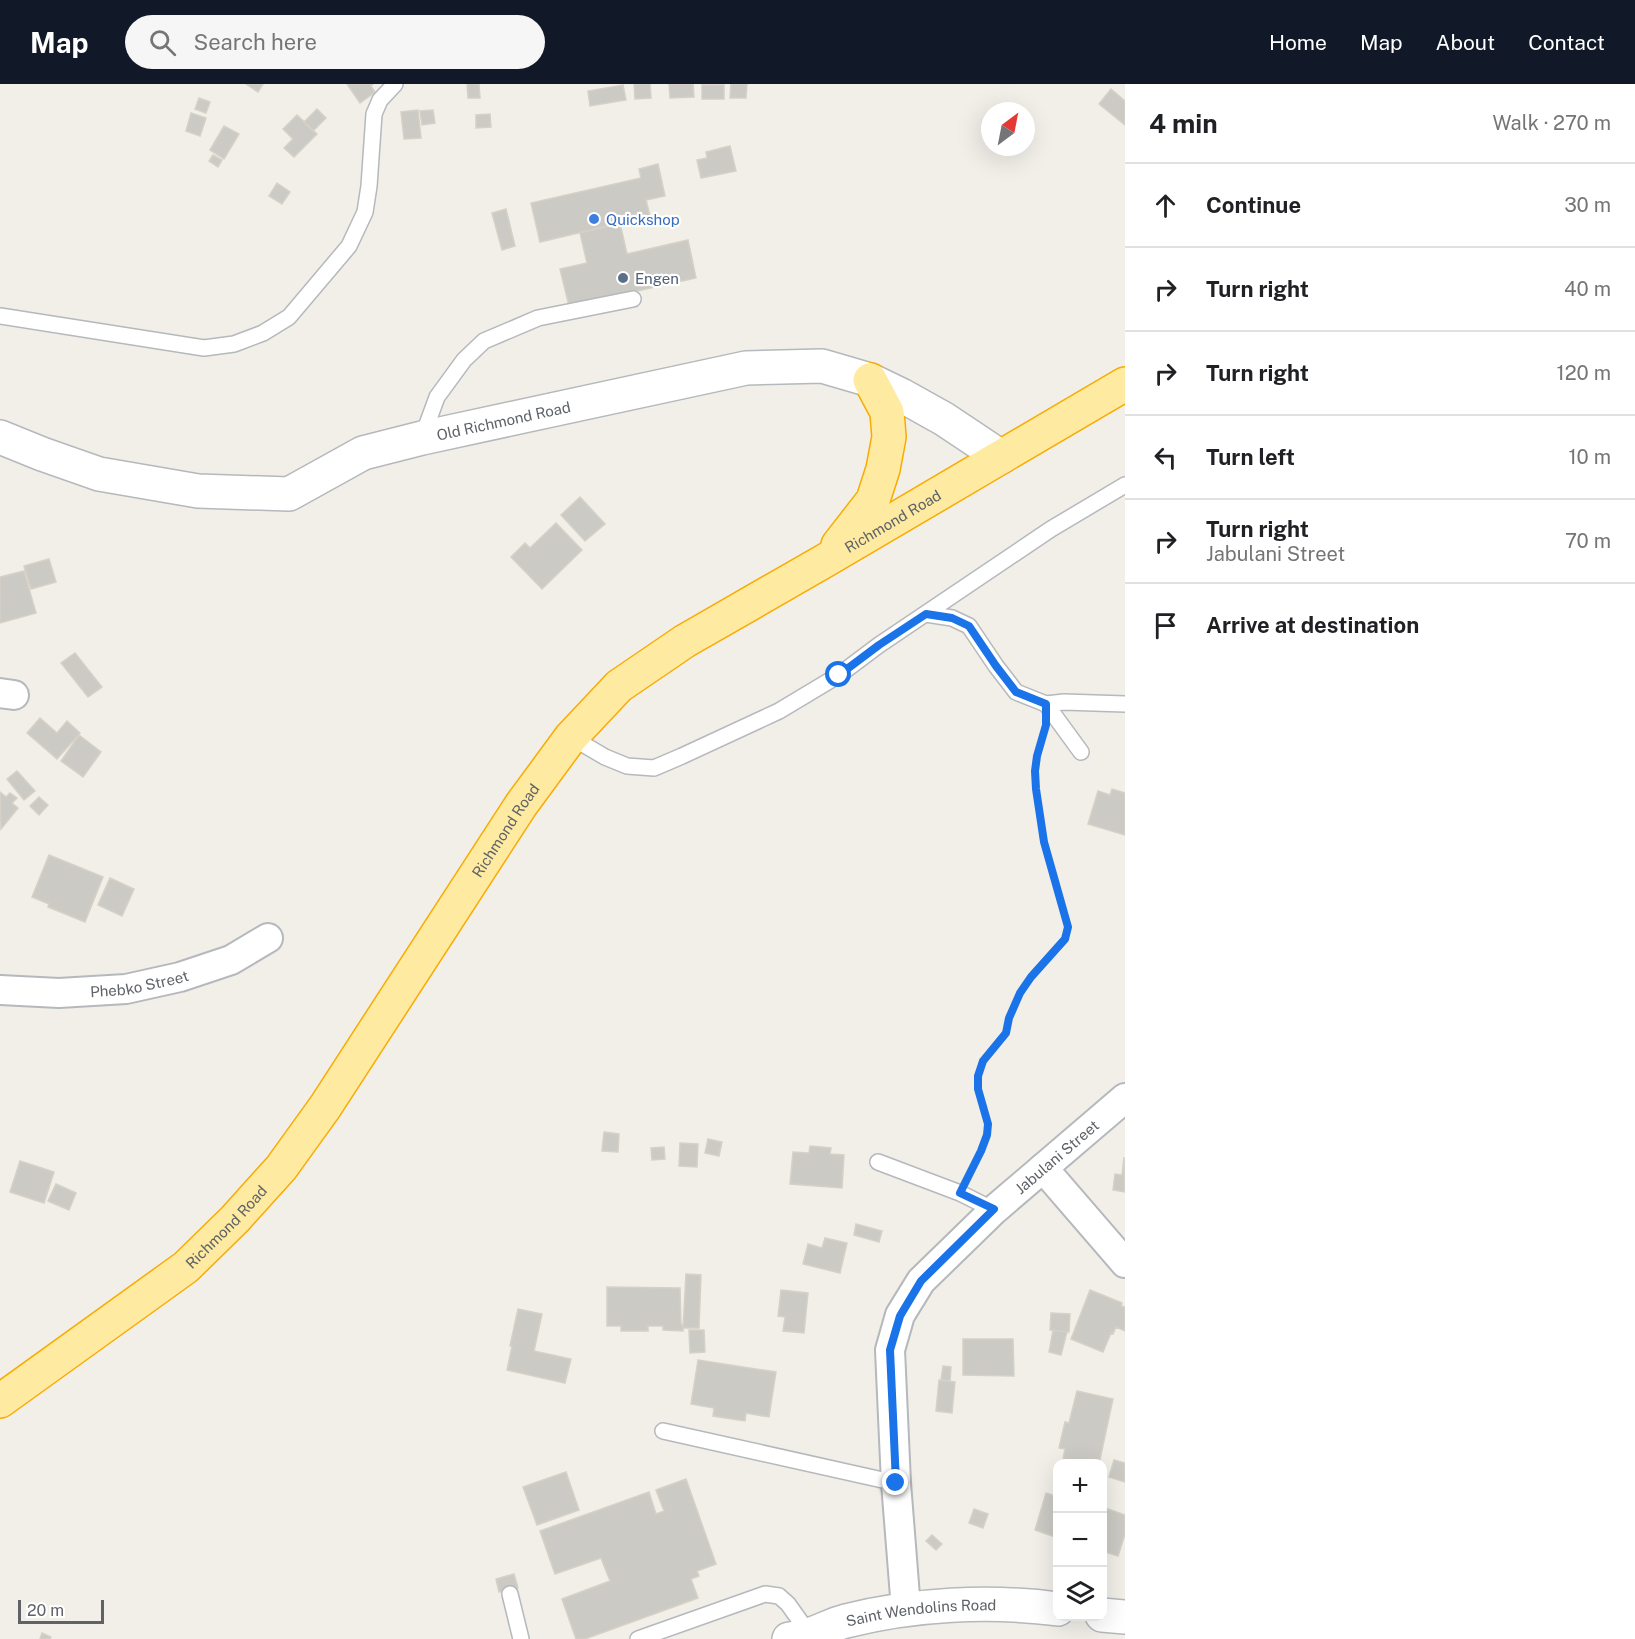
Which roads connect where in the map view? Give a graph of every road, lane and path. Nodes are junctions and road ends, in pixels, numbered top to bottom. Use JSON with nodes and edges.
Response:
{"nodes":[{"id":1,"x":395,"y":84,"type":"edge"},
{"id":2,"x":633,"y":299,"type":"dead end"},
{"id":3,"x":0,"y":316,"type":"edge"},
{"id":4,"x":870,"y":380,"type":"junction"},
{"id":5,"x":1125,"y":384,"type":"edge"},
{"id":6,"x":0,"y":437,"type":"edge"},
{"id":7,"x":422,"y":438,"type":"junction"},
{"id":8,"x":1000,"y":457,"type":"junction"},
{"id":9,"x":1125,"y":484,"type":"edge"},
{"id":10,"x":826,"y":560,"type":"junction"},
{"id":11,"x":926,"y":614,"type":"junction"},
{"id":12,"x":1046,"y":704,"type":"junction"},
{"id":13,"x":1125,"y":704,"type":"edge"},
{"id":14,"x":570,"y":737,"type":"junction"},
{"id":15,"x":1081,"y":752,"type":"dead end"},
{"id":16,"x":268,"y":938,"type":"dead end"},
{"id":17,"x":0,"y":990,"type":"edge"},
{"id":18,"x":1125,"y":1098,"type":"edge"},
{"id":19,"x":878,"y":1162,"type":"dead end"},
{"id":20,"x":1043,"y":1168,"type":"junction"},
{"id":21,"x":960,"y":1193,"type":"junction"},
{"id":22,"x":994,"y":1209,"type":"junction"},
{"id":23,"x":1125,"y":1263,"type":"edge"},
{"id":24,"x":0,"y":1401,"type":"edge"},
{"id":25,"x":663,"y":1431,"type":"dead end"},
{"id":26,"x":896,"y":1483,"type":"junction"},
{"id":27,"x":510,"y":1594,"type":"dead end"},
{"id":28,"x":1053,"y":1608,"type":"edge"},
{"id":29,"x":906,"y":1609,"type":"junction"},
{"id":30,"x":1107,"y":1615,"type":"edge"},
{"id":31,"x":1125,"y":1617,"type":"edge"},
{"id":32,"x":800,"y":1637,"type":"edge"},
{"id":33,"x":521,"y":1639,"type":"edge"},
{"id":34,"x":638,"y":1639,"type":"edge"}],
"edges":[{"from":1,"to":3,"type":"lane"},
{"from":2,"to":7,"type":"lane"},
{"from":4,"to":7,"type":"street","name":"Old Richmond Road"},
{"from":4,"to":8,"type":"street","name":"Old Richmond Road"},
{"from":4,"to":10,"type":"highway"},
{"from":5,"to":8,"type":"highway","name":"Richmond Road"},
{"from":6,"to":7,"type":"street","name":"Old Richmond Road"},
{"from":8,"to":10,"type":"highway","name":"Richmond Road"},
{"from":9,"to":11,"type":"lane"},
{"from":10,"to":14,"type":"highway","name":"Richmond Road"},
{"from":11,"to":12,"type":"lane"},
{"from":11,"to":14,"type":"lane"},
{"from":12,"to":13,"type":"lane"},
{"from":12,"to":15,"type":"lane"},
{"from":12,"to":21,"type":"path"},
{"from":14,"to":24,"type":"highway","name":"Richmond Road"},
{"from":16,"to":17,"type":"street","name":"Phebko Street"},
{"from":18,"to":20,"type":"street","name":"Jabulani Street"},
{"from":19,"to":21,"type":"lane"},
{"from":20,"to":22,"type":"street","name":"Jabulani Street"},
{"from":20,"to":23,"type":"street"},
{"from":21,"to":22,"type":"lane"},
{"from":22,"to":26,"type":"street","name":"Jabulani Street"},
{"from":25,"to":26,"type":"lane"},
{"from":26,"to":29,"type":"street","name":"Jabulani Street"},
{"from":27,"to":33,"type":"lane"},
{"from":28,"to":29,"type":"street","name":"Saint Wendolins Road"},
{"from":29,"to":32,"type":"street","name":"Saint Wendolins Road"},
{"from":30,"to":31,"type":"street"},
{"from":32,"to":34,"type":"lane"}]}
